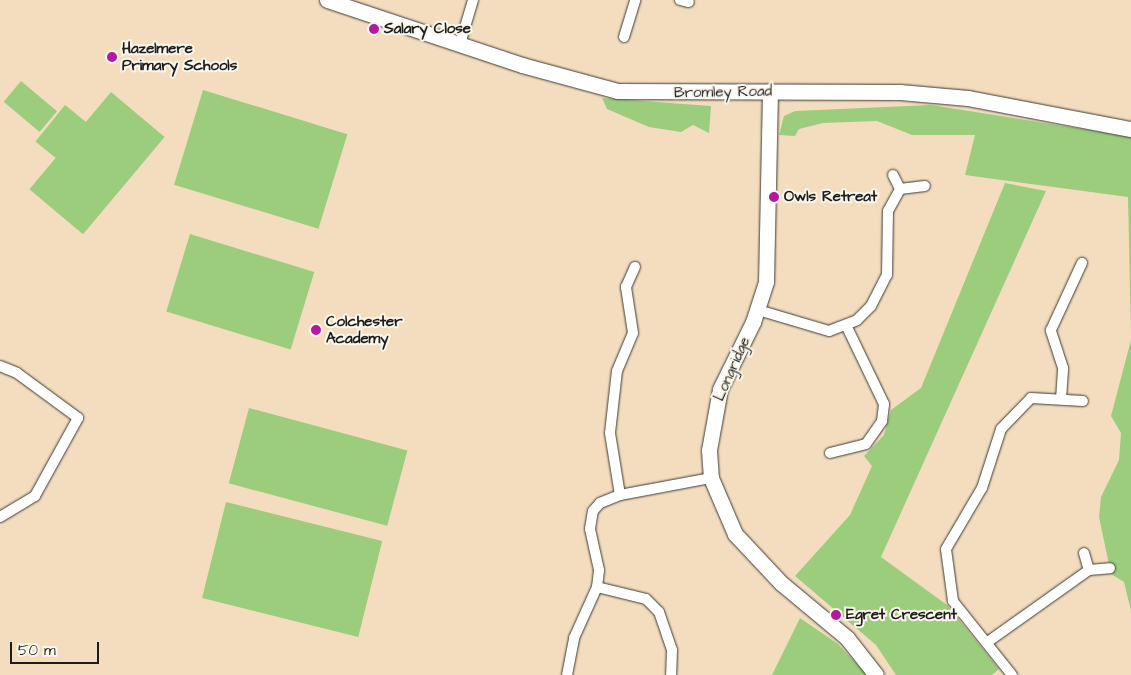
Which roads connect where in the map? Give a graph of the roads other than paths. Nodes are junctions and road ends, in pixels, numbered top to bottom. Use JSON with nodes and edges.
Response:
{"nodes":[{"id":1,"x":326,"y":0,"type":"edge"},
{"id":2,"x":473,"y":0,"type":"edge"},
{"id":3,"x":635,"y":0,"type":"edge"},
{"id":4,"x":624,"y":37,"type":"dead end"},
{"id":5,"x":460,"y":44,"type":"junction"},
{"id":6,"x":770,"y":91,"type":"junction"},
{"id":7,"x":1131,"y":129,"type":"edge"},
{"id":8,"x":893,"y":175,"type":"dead end"},
{"id":9,"x":925,"y":186,"type":"dead end"},
{"id":10,"x":900,"y":189,"type":"junction"},
{"id":11,"x":1082,"y":263,"type":"dead end"},
{"id":12,"x":635,"y":267,"type":"dead end"},
{"id":13,"x":758,"y":310,"type":"junction"},
{"id":14,"x":847,"y":326,"type":"junction"},
{"id":15,"x":0,"y":366,"type":"edge"},
{"id":16,"x":1061,"y":399,"type":"junction"},
{"id":17,"x":1083,"y":401,"type":"dead end"},
{"id":18,"x":830,"y":453,"type":"dead end"},
{"id":19,"x":711,"y":478,"type":"junction"},
{"id":20,"x":620,"y":495,"type":"junction"},
{"id":21,"x":0,"y":517,"type":"edge"},
{"id":22,"x":1084,"y":552,"type":"dead end"},
{"id":23,"x":1110,"y":568,"type":"dead end"},
{"id":24,"x":1088,"y":570,"type":"junction"},
{"id":25,"x":597,"y":587,"type":"junction"},
{"id":26,"x":989,"y":642,"type":"junction"},
{"id":27,"x":567,"y":675,"type":"edge"},
{"id":28,"x":671,"y":675,"type":"edge"},
{"id":29,"x":876,"y":675,"type":"edge"},
{"id":30,"x":1012,"y":675,"type":"edge"}],
"edges":[{"from":1,"to":5,"type":"street","name":"Bromley Road"},
{"from":2,"to":5,"type":"street"},
{"from":3,"to":4,"type":"street"},
{"from":5,"to":6,"type":"street","name":"Bromley Road"},
{"from":6,"to":7,"type":"street","name":"Bromley Road"},
{"from":6,"to":13,"type":"street","name":"Longridge"},
{"from":8,"to":10,"type":"street"},
{"from":9,"to":10,"type":"street"},
{"from":10,"to":14,"type":"street"},
{"from":11,"to":16,"type":"street"},
{"from":12,"to":20,"type":"street"},
{"from":13,"to":14,"type":"street"},
{"from":13,"to":19,"type":"street","name":"Longridge"},
{"from":14,"to":18,"type":"street"},
{"from":15,"to":21,"type":"street"},
{"from":16,"to":17,"type":"street"},
{"from":16,"to":26,"type":"street"},
{"from":19,"to":20,"type":"street"},
{"from":19,"to":29,"type":"street","name":"Longridge"},
{"from":20,"to":25,"type":"street"},
{"from":22,"to":24,"type":"street"},
{"from":23,"to":24,"type":"street"},
{"from":24,"to":26,"type":"street"},
{"from":25,"to":27,"type":"street"},
{"from":25,"to":28,"type":"street"},
{"from":26,"to":30,"type":"street"}]}
